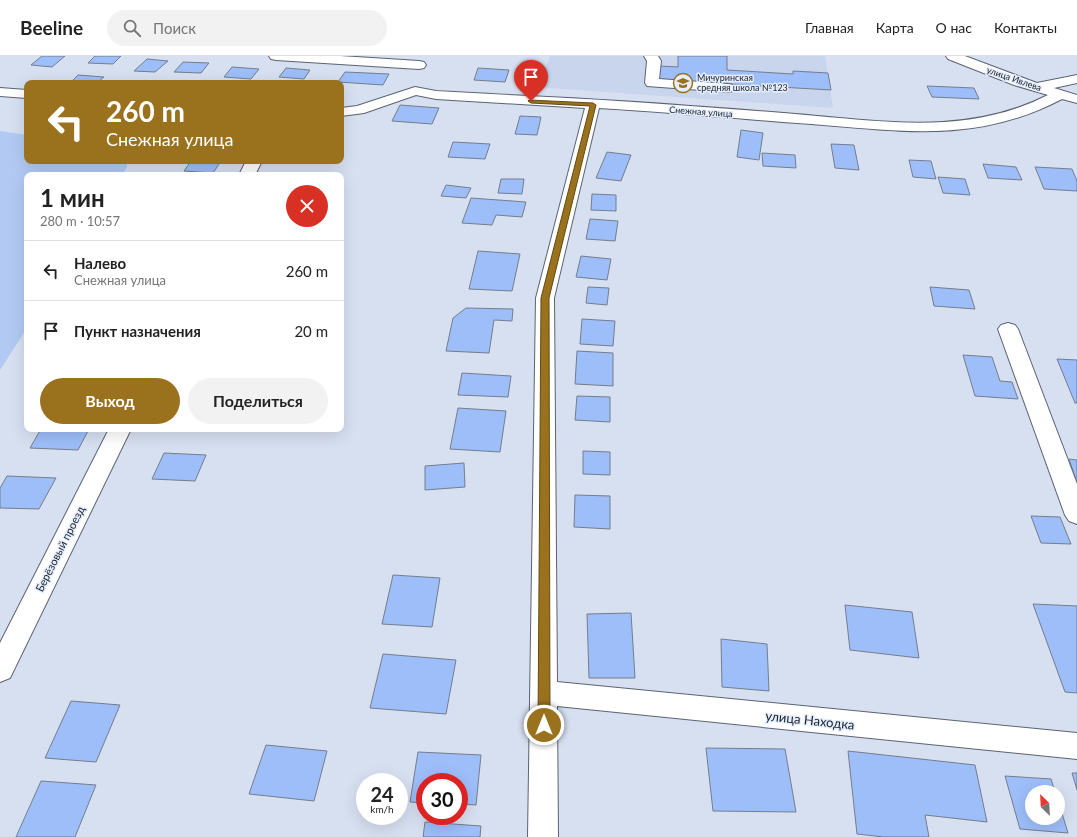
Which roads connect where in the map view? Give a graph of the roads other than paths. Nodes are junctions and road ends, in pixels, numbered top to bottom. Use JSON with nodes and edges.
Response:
{"nodes":[{"id":1,"x":276,"y":56,"type":"edge"},
{"id":2,"x":651,"y":56,"type":"edge"},
{"id":3,"x":953,"y":56,"type":"edge"},
{"id":4,"x":421,"y":60,"type":"edge"},
{"id":5,"x":1077,"y":79,"type":"edge"},
{"id":6,"x":700,"y":86,"type":"junction"},
{"id":7,"x":1037,"y":87,"type":"junction"},
{"id":8,"x":728,"y":88,"type":"dead end"},
{"id":9,"x":415,"y":91,"type":"junction"},
{"id":10,"x":0,"y":92,"type":"edge"},
{"id":11,"x":24,"y":94,"type":"edge"},
{"id":12,"x":1059,"y":95,"type":"junction"},
{"id":13,"x":1077,"y":100,"type":"edge"},
{"id":14,"x":593,"y":105,"type":"junction"},
{"id":15,"x":699,"y":111,"type":"junction"},
{"id":16,"x":344,"y":112,"type":"edge"},
{"id":17,"x":1008,"y":329,"type":"dead end"},
{"id":18,"x":119,"y":432,"type":"edge"},
{"id":19,"x":1077,"y":515,"type":"edge"},
{"id":20,"x":0,"y":670,"type":"edge"},
{"id":21,"x":544,"y":693,"type":"junction"},
{"id":22,"x":1077,"y":746,"type":"edge"},
{"id":23,"x":543,"y":837,"type":"edge"}],
"edges":[{"from":1,"to":4,"type":"street"},
{"from":2,"to":6,"type":"street"},
{"from":3,"to":7,"type":"street","name":"улица Ивлева"},
{"from":4,"to":9,"type":"street"},
{"from":5,"to":7,"type":"street"},
{"from":6,"to":8,"type":"street"},
{"from":6,"to":15,"type":"street"},
{"from":7,"to":12,"type":"street","name":"улица Ивлева"},
{"from":9,"to":14,"type":"street","name":"Снежная улица"},
{"from":9,"to":16,"type":"street","name":"Снежная улица"},
{"from":10,"to":11,"type":"street"},
{"from":12,"to":13,"type":"street","name":"улица Ивлева"},
{"from":12,"to":15,"type":"street","name":"Снежная улица"},
{"from":14,"to":15,"type":"street","name":"Снежная улица"},
{"from":14,"to":21,"type":"street"},
{"from":17,"to":19,"type":"street"},
{"from":18,"to":20,"type":"street","name":"Берёзовый проезд"},
{"from":21,"to":22,"type":"street","name":"улица Находка"},
{"from":21,"to":23,"type":"street"}]}
